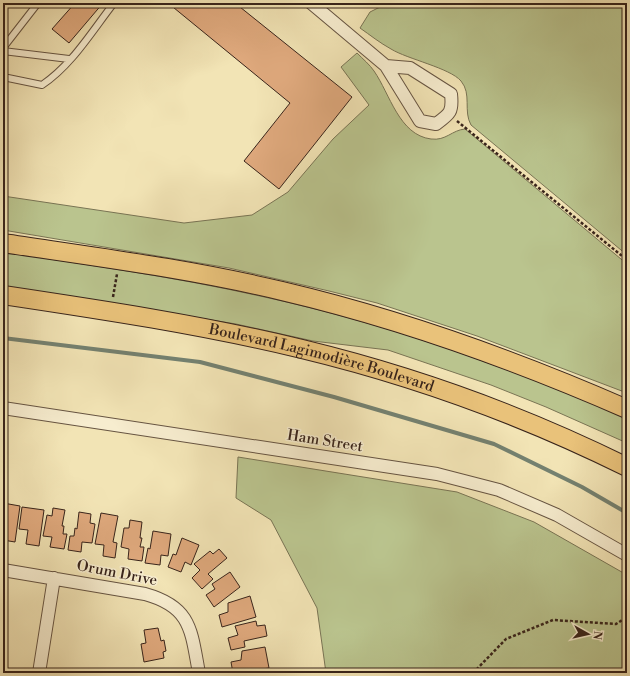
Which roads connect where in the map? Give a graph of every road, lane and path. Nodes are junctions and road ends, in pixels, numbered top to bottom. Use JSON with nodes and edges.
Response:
{"nodes":[{"id":1,"x":38,"y":3,"type":"edge"},
{"id":2,"x":114,"y":3,"type":"edge"},
{"id":3,"x":311,"y":3,"type":"edge"},
{"id":4,"x":3,"y":48,"type":"edge"},
{"id":5,"x":3,"y":51,"type":"edge"},
{"id":6,"x":69,"y":59,"type":"junction"},
{"id":7,"x":386,"y":66,"type":"junction"},
{"id":8,"x":8,"y":78,"type":"dead end"},
{"id":9,"x":449,"y":114,"type":"junction"},
{"id":10,"x":3,"y":243,"type":"edge"},
{"id":11,"x":119,"y":260,"type":"junction"},
{"id":12,"x":627,"y":260,"type":"edge"},
{"id":13,"x":3,"y":294,"type":"edge"},
{"id":14,"x":110,"y":311,"type":"junction"},
{"id":15,"x":3,"y":408,"type":"edge"},
{"id":16,"x":627,"y":409,"type":"edge"},
{"id":17,"x":627,"y":467,"type":"edge"},
{"id":18,"x":627,"y":555,"type":"edge"},
{"id":19,"x":3,"y":570,"type":"edge"},
{"id":20,"x":54,"y":578,"type":"junction"},
{"id":21,"x":627,"y":616,"type":"edge"},
{"id":22,"x":39,"y":673,"type":"edge"},
{"id":23,"x":199,"y":673,"type":"edge"},
{"id":24,"x":472,"y":673,"type":"edge"}],
"edges":[{"from":1,"to":4,"type":"lane"},
{"from":2,"to":6,"type":"lane"},
{"from":3,"to":7,"type":"street"},
{"from":5,"to":6,"type":"lane"},
{"from":6,"to":8,"type":"lane"},
{"from":7,"to":9,"type":"street"},
{"from":7,"to":9,"type":"street"},
{"from":9,"to":12,"type":"path"},
{"from":10,"to":11,"type":"main road"},
{"from":11,"to":14,"type":"path"},
{"from":11,"to":16,"type":"main road"},
{"from":13,"to":14,"type":"main road","name":"Boulevard Lagimodière Boulevard"},
{"from":14,"to":17,"type":"main road","name":"Boulevard Lagimodière Boulevard"},
{"from":15,"to":18,"type":"street","name":"Ham Street"},
{"from":19,"to":20,"type":"street","name":"Orum Drive"},
{"from":20,"to":22,"type":"street"},
{"from":20,"to":23,"type":"street","name":"Orum Drive"},
{"from":21,"to":24,"type":"path"}]}
